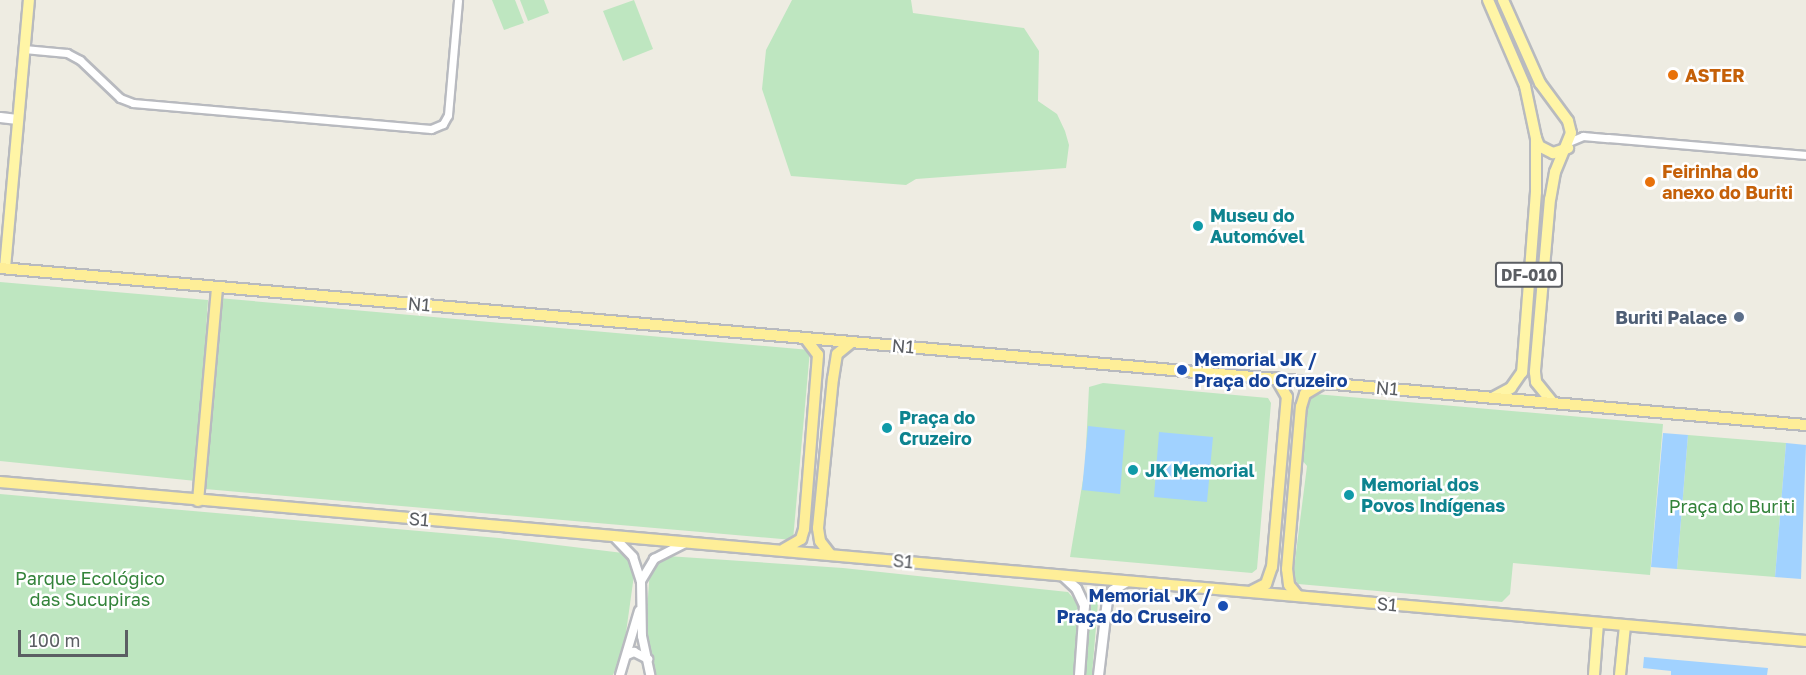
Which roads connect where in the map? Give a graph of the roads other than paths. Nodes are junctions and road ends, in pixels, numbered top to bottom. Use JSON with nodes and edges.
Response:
{"nodes":[{"id":1,"x":28,"y":0,"type":"edge"},
{"id":2,"x":458,"y":0,"type":"edge"},
{"id":3,"x":1488,"y":0,"type":"edge"},
{"id":4,"x":1503,"y":0,"type":"edge"},
{"id":5,"x":24,"y":49,"type":"junction"},
{"id":6,"x":0,"y":117,"type":"edge"},
{"id":7,"x":17,"y":118,"type":"junction"},
{"id":8,"x":1536,"y":138,"type":"junction"},
{"id":9,"x":1570,"y":144,"type":"junction"},
{"id":10,"x":1806,"y":155,"type":"edge"},
{"id":11,"x":3,"y":268,"type":"edge"},
{"id":12,"x":217,"y":289,"type":"junction"},
{"id":13,"x":804,"y":338,"type":"junction"},
{"id":14,"x":852,"y":341,"type":"junction"},
{"id":15,"x":1276,"y":378,"type":"junction"},
{"id":16,"x":1323,"y":382,"type":"junction"},
{"id":17,"x":1494,"y":396,"type":"junction"},
{"id":18,"x":1552,"y":402,"type":"junction"},
{"id":19,"x":1806,"y":424,"type":"edge"},
{"id":20,"x":0,"y":482,"type":"edge"},
{"id":21,"x":198,"y":501,"type":"junction"},
{"id":22,"x":613,"y":536,"type":"junction"},
{"id":23,"x":686,"y":543,"type":"junction"},
{"id":24,"x":780,"y":550,"type":"junction"},
{"id":25,"x":830,"y":555,"type":"junction"},
{"id":26,"x":1062,"y":575,"type":"junction"},
{"id":27,"x":642,"y":581,"type":"junction"},
{"id":28,"x":1127,"y":581,"type":"junction"},
{"id":29,"x":1252,"y":591,"type":"junction"},
{"id":30,"x":1298,"y":596,"type":"junction"},
{"id":31,"x":641,"y":602,"type":"junction"},
{"id":32,"x":1598,"y":623,"type":"junction"},
{"id":33,"x":1625,"y":626,"type":"junction"},
{"id":34,"x":1806,"y":641,"type":"edge"},
{"id":35,"x":627,"y":655,"type":"junction"},
{"id":36,"x":648,"y":659,"type":"junction"},
{"id":37,"x":620,"y":675,"type":"edge"},
{"id":38,"x":650,"y":675,"type":"edge"},
{"id":39,"x":1079,"y":675,"type":"edge"},
{"id":40,"x":1098,"y":675,"type":"edge"},
{"id":41,"x":1593,"y":675,"type":"edge"},
{"id":42,"x":1620,"y":675,"type":"edge"}],
"edges":[{"from":1,"to":5,"type":"main road"},
{"from":2,"to":5,"type":"street"},
{"from":3,"to":8,"type":"main road","number":"DF-010"},
{"from":4,"to":9,"type":"main road"},
{"from":5,"to":7,"type":"main road"},
{"from":6,"to":7,"type":"main road"},
{"from":7,"to":11,"type":"main road"},
{"from":8,"to":9,"type":"main road"},
{"from":8,"to":17,"type":"main road","number":"DF-010"},
{"from":9,"to":10,"type":"street"},
{"from":9,"to":18,"type":"main road","number":"DF-010"},
{"from":11,"to":12,"type":"highway","name":"N1"},
{"from":12,"to":13,"type":"highway","name":"N1"},
{"from":12,"to":21,"type":"highway"},
{"from":13,"to":14,"type":"highway","name":"N1"},
{"from":13,"to":24,"type":"highway"},
{"from":14,"to":15,"type":"highway","name":"N1"},
{"from":14,"to":25,"type":"highway"},
{"from":15,"to":16,"type":"highway","name":"N1"},
{"from":15,"to":29,"type":"highway"},
{"from":16,"to":17,"type":"highway","name":"N1"},
{"from":16,"to":30,"type":"highway"},
{"from":17,"to":18,"type":"highway","name":"N1"},
{"from":18,"to":19,"type":"highway","name":"N1"},
{"from":20,"to":21,"type":"highway","name":"S1"},
{"from":21,"to":22,"type":"highway","name":"S1"},
{"from":22,"to":23,"type":"highway","name":"S1"},
{"from":22,"to":27,"type":"street"},
{"from":23,"to":24,"type":"highway","name":"S1"},
{"from":23,"to":27,"type":"street"},
{"from":24,"to":25,"type":"highway","name":"S1"},
{"from":25,"to":26,"type":"highway","name":"S1"},
{"from":26,"to":28,"type":"highway","name":"S1"},
{"from":26,"to":39,"type":"main road"},
{"from":27,"to":31,"type":"street"},
{"from":28,"to":29,"type":"highway","name":"S1"},
{"from":28,"to":40,"type":"main road"},
{"from":29,"to":30,"type":"highway","name":"S1"},
{"from":30,"to":32,"type":"highway","name":"S1"},
{"from":31,"to":35,"type":"street"},
{"from":31,"to":36,"type":"street"},
{"from":32,"to":33,"type":"highway","name":"S1"},
{"from":32,"to":41,"type":"main road"},
{"from":33,"to":34,"type":"highway","name":"S1"},
{"from":33,"to":42,"type":"main road"},
{"from":35,"to":36,"type":"street"},
{"from":35,"to":37,"type":"street"},
{"from":36,"to":38,"type":"street"}]}
